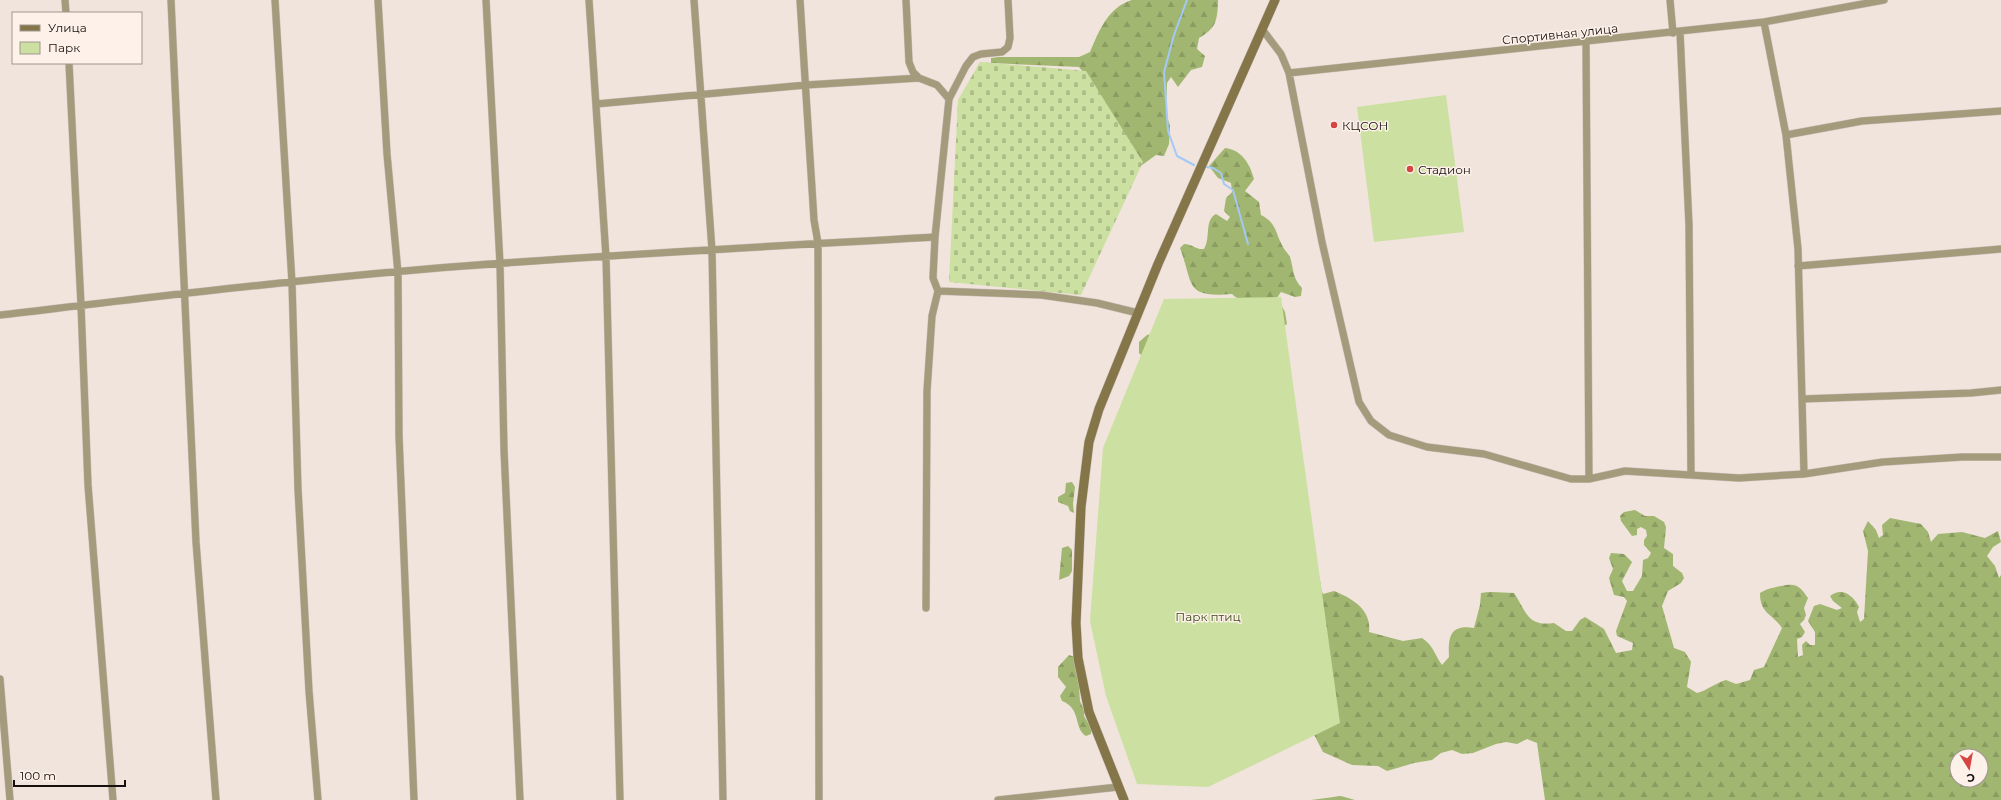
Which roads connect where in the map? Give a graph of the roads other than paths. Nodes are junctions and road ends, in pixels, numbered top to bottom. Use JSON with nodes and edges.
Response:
{"nodes":[{"id":1,"x":65,"y":0,"type":"edge"},
{"id":2,"x":171,"y":0,"type":"edge"},
{"id":3,"x":275,"y":0,"type":"edge"},
{"id":4,"x":378,"y":0,"type":"edge"},
{"id":5,"x":486,"y":0,"type":"edge"},
{"id":6,"x":589,"y":0,"type":"edge"},
{"id":7,"x":694,"y":0,"type":"edge"},
{"id":8,"x":800,"y":0,"type":"edge"},
{"id":9,"x":906,"y":0,"type":"edge"},
{"id":10,"x":1008,"y":0,"type":"edge"},
{"id":11,"x":1275,"y":0,"type":"edge"},
{"id":12,"x":1670,"y":0,"type":"edge"},
{"id":13,"x":1884,"y":0,"type":"edge"},
{"id":14,"x":66,"y":12,"type":"edge"},
{"id":15,"x":1764,"y":22,"type":"junction"},
{"id":16,"x":1262,"y":28,"type":"junction"},
{"id":17,"x":1677,"y":33,"type":"junction"},
{"id":18,"x":1586,"y":42,"type":"junction"},
{"id":19,"x":69,"y":64,"type":"edge"},
{"id":20,"x":1289,"y":73,"type":"junction"},
{"id":21,"x":919,"y":78,"type":"junction"},
{"id":22,"x":806,"y":85,"type":"junction"},
{"id":23,"x":702,"y":95,"type":"junction"},
{"id":24,"x":949,"y":99,"type":"junction"},
{"id":25,"x":596,"y":104,"type":"junction"},
{"id":26,"x":2001,"y":111,"type":"edge"},
{"id":27,"x":1786,"y":135,"type":"junction"},
{"id":28,"x":935,"y":237,"type":"junction"},
{"id":29,"x":818,"y":243,"type":"junction"},
{"id":30,"x":2001,"y":249,"type":"edge"},
{"id":31,"x":712,"y":250,"type":"junction"},
{"id":32,"x":606,"y":257,"type":"junction"},
{"id":33,"x":500,"y":264,"type":"junction"},
{"id":34,"x":1798,"y":266,"type":"junction"},
{"id":35,"x":398,"y":273,"type":"junction"},
{"id":36,"x":292,"y":283,"type":"junction"},
{"id":37,"x":938,"y":291,"type":"junction"},
{"id":38,"x":185,"y":294,"type":"junction"},
{"id":39,"x":81,"y":305,"type":"junction"},
{"id":40,"x":1138,"y":313,"type":"junction"},
{"id":41,"x":0,"y":315,"type":"edge"},
{"id":42,"x":2001,"y":390,"type":"edge"},
{"id":43,"x":1802,"y":399,"type":"junction"},
{"id":44,"x":2001,"y":457,"type":"edge"},
{"id":45,"x":1804,"y":474,"type":"junction"},
{"id":46,"x":1691,"y":476,"type":"junction"},
{"id":47,"x":1589,"y":479,"type":"junction"},
{"id":48,"x":926,"y":608,"type":"dead end"},
{"id":49,"x":0,"y":679,"type":"edge"},
{"id":50,"x":1118,"y":787,"type":"junction"},
{"id":51,"x":10,"y":800,"type":"edge"},
{"id":52,"x":113,"y":800,"type":"edge"},
{"id":53,"x":216,"y":800,"type":"edge"},
{"id":54,"x":318,"y":800,"type":"edge"},
{"id":55,"x":414,"y":800,"type":"edge"},
{"id":56,"x":520,"y":800,"type":"edge"},
{"id":57,"x":620,"y":800,"type":"edge"},
{"id":58,"x":723,"y":800,"type":"edge"},
{"id":59,"x":819,"y":800,"type":"edge"},
{"id":60,"x":998,"y":800,"type":"edge"},
{"id":61,"x":1124,"y":800,"type":"edge"}],
"edges":[{"from":1,"to":14,"type":"street"},
{"from":2,"to":38,"type":"street"},
{"from":3,"to":36,"type":"street"},
{"from":4,"to":35,"type":"street"},
{"from":5,"to":33,"type":"street"},
{"from":6,"to":25,"type":"street"},
{"from":7,"to":23,"type":"street"},
{"from":8,"to":22,"type":"street"},
{"from":9,"to":21,"type":"street"},
{"from":10,"to":24,"type":"street"},
{"from":11,"to":16,"type":"main road"},
{"from":12,"to":17,"type":"street"},
{"from":13,"to":15,"type":"street","name":"Спортивная улица"},
{"from":15,"to":17,"type":"street","name":"Спортивная улица"},
{"from":15,"to":27,"type":"street"},
{"from":16,"to":20,"type":"street"},
{"from":16,"to":40,"type":"main road"},
{"from":17,"to":18,"type":"street","name":"Спортивная улица"},
{"from":17,"to":46,"type":"street"},
{"from":18,"to":20,"type":"street","name":"Спортивная улица"},
{"from":18,"to":47,"type":"street"},
{"from":19,"to":39,"type":"street"},
{"from":20,"to":47,"type":"street"},
{"from":21,"to":22,"type":"street"},
{"from":21,"to":24,"type":"street"},
{"from":22,"to":23,"type":"street"},
{"from":22,"to":29,"type":"street"},
{"from":23,"to":25,"type":"street"},
{"from":23,"to":31,"type":"street"},
{"from":24,"to":28,"type":"street"},
{"from":25,"to":32,"type":"street"},
{"from":26,"to":27,"type":"street"},
{"from":27,"to":34,"type":"street"},
{"from":28,"to":29,"type":"street"},
{"from":28,"to":37,"type":"street"},
{"from":29,"to":31,"type":"street"},
{"from":29,"to":59,"type":"street"},
{"from":30,"to":34,"type":"street"},
{"from":31,"to":32,"type":"street"},
{"from":31,"to":58,"type":"street"},
{"from":32,"to":33,"type":"street"},
{"from":32,"to":57,"type":"street"},
{"from":33,"to":35,"type":"street"},
{"from":33,"to":56,"type":"street"},
{"from":34,"to":43,"type":"street"},
{"from":35,"to":36,"type":"street"},
{"from":35,"to":55,"type":"street"},
{"from":36,"to":38,"type":"street"},
{"from":36,"to":54,"type":"street"},
{"from":37,"to":40,"type":"street"},
{"from":37,"to":48,"type":"street"},
{"from":38,"to":39,"type":"street"},
{"from":38,"to":53,"type":"street"},
{"from":39,"to":41,"type":"street"},
{"from":39,"to":52,"type":"street"},
{"from":40,"to":50,"type":"main road"},
{"from":42,"to":43,"type":"street"},
{"from":43,"to":45,"type":"street"},
{"from":44,"to":45,"type":"street"},
{"from":45,"to":46,"type":"street"},
{"from":46,"to":47,"type":"street"},
{"from":49,"to":51,"type":"street"},
{"from":50,"to":60,"type":"street"},
{"from":50,"to":61,"type":"main road"}]}
